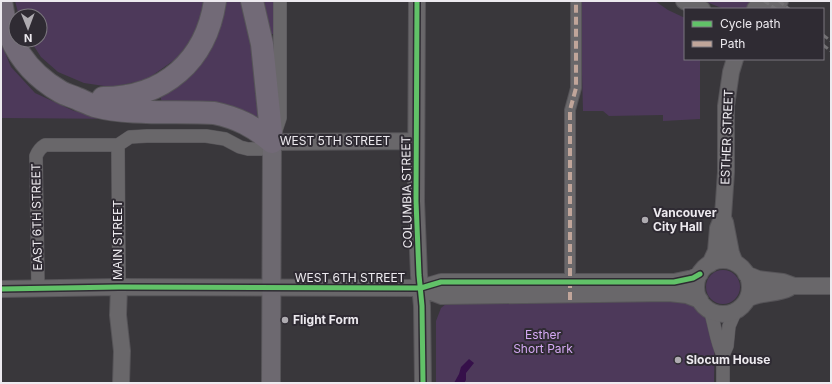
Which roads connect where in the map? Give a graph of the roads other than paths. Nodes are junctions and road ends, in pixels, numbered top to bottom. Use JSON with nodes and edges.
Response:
{"nodes":[{"id":1,"x":1,"y":1,"type":"edge"},
{"id":2,"x":215,"y":1,"type":"edge"},
{"id":3,"x":252,"y":1,"type":"edge"},
{"id":4,"x":280,"y":1,"type":"edge"},
{"id":5,"x":417,"y":1,"type":"edge"},
{"id":6,"x":576,"y":1,"type":"edge"},
{"id":7,"x":684,"y":1,"type":"edge"},
{"id":8,"x":700,"y":8,"type":"edge"},
{"id":9,"x":735,"y":60,"type":"edge"},
{"id":10,"x":78,"y":98,"type":"junction"},
{"id":11,"x":416,"y":141,"type":"junction"},
{"id":12,"x":272,"y":142,"type":"junction"},
{"id":13,"x":118,"y":145,"type":"junction"},
{"id":14,"x":722,"y":216,"type":"junction"},
{"id":15,"x":741,"y":268,"type":"junction"},
{"id":16,"x":705,"y":269,"type":"junction"},
{"id":17,"x":794,"y":286,"type":"junction"},
{"id":18,"x":831,"y":286,"type":"edge"},
{"id":19,"x":38,"y":288,"type":"junction"},
{"id":20,"x":118,"y":288,"type":"junction"},
{"id":21,"x":272,"y":288,"type":"junction"},
{"id":22,"x":421,"y":288,"type":"junction"},
{"id":23,"x":1,"y":289,"type":"edge"},
{"id":24,"x":570,"y":292,"type":"junction"},
{"id":25,"x":747,"y":299,"type":"junction"},
{"id":26,"x":705,"y":305,"type":"junction"},
{"id":27,"x":736,"y":310,"type":"junction"},
{"id":28,"x":723,"y":355,"type":"junction"},
{"id":29,"x":121,"y":383,"type":"edge"},
{"id":30,"x":271,"y":383,"type":"edge"},
{"id":31,"x":423,"y":383,"type":"edge"},
{"id":32,"x":723,"y":383,"type":"edge"}],
"edges":[{"from":1,"to":10,"type":"highway"},
{"from":2,"to":10,"type":"highway"},
{"from":3,"to":12,"type":"highway"},
{"from":4,"to":12,"type":"street"},
{"from":5,"to":11,"type":"street","name":"COLUMBIA STREET"},
{"from":6,"to":24,"type":"street"},
{"from":7,"to":8,"type":"street"},
{"from":9,"to":14,"type":"street","name":"ESTHER STREET"},
{"from":10,"to":12,"type":"highway"},
{"from":11,"to":12,"type":"street","name":"WEST 5TH STREET"},
{"from":11,"to":22,"type":"street","name":"COLUMBIA STREET"},
{"from":12,"to":13,"type":"street","name":"WEST 5TH STREET"},
{"from":12,"to":21,"type":"main road"},
{"from":13,"to":19,"type":"street","name":"EAST 6TH STREET"},
{"from":13,"to":20,"type":"street","name":"MAIN STREET"},
{"from":14,"to":15,"type":"street","name":"ESTHER STREET"},
{"from":14,"to":16,"type":"street","name":"ESTHER STREET"},
{"from":15,"to":16,"type":"street"},
{"from":15,"to":17,"type":"street"},
{"from":15,"to":25,"type":"street"},
{"from":16,"to":24,"type":"street","name":"WEST 6TH STREET"},
{"from":16,"to":26,"type":"street"},
{"from":17,"to":18,"type":"street"},
{"from":17,"to":25,"type":"street"},
{"from":19,"to":20,"type":"street","name":"EAST 6TH STREET"},
{"from":19,"to":23,"type":"street","name":"EAST 6TH STREET"},
{"from":20,"to":21,"type":"street","name":"WEST 6TH STREET"},
{"from":20,"to":29,"type":"street","name":"MAIN STREET"},
{"from":21,"to":22,"type":"street","name":"WEST 6TH STREET"},
{"from":21,"to":30,"type":"main road"},
{"from":22,"to":24,"type":"street","name":"WEST 6TH STREET"},
{"from":22,"to":31,"type":"street","name":"COLUMBIA STREET"},
{"from":24,"to":26,"type":"street","name":"WEST 6TH STREET"},
{"from":25,"to":27,"type":"street"},
{"from":26,"to":27,"type":"street"},
{"from":26,"to":28,"type":"street"},
{"from":27,"to":28,"type":"street"},
{"from":28,"to":32,"type":"street"}]}
